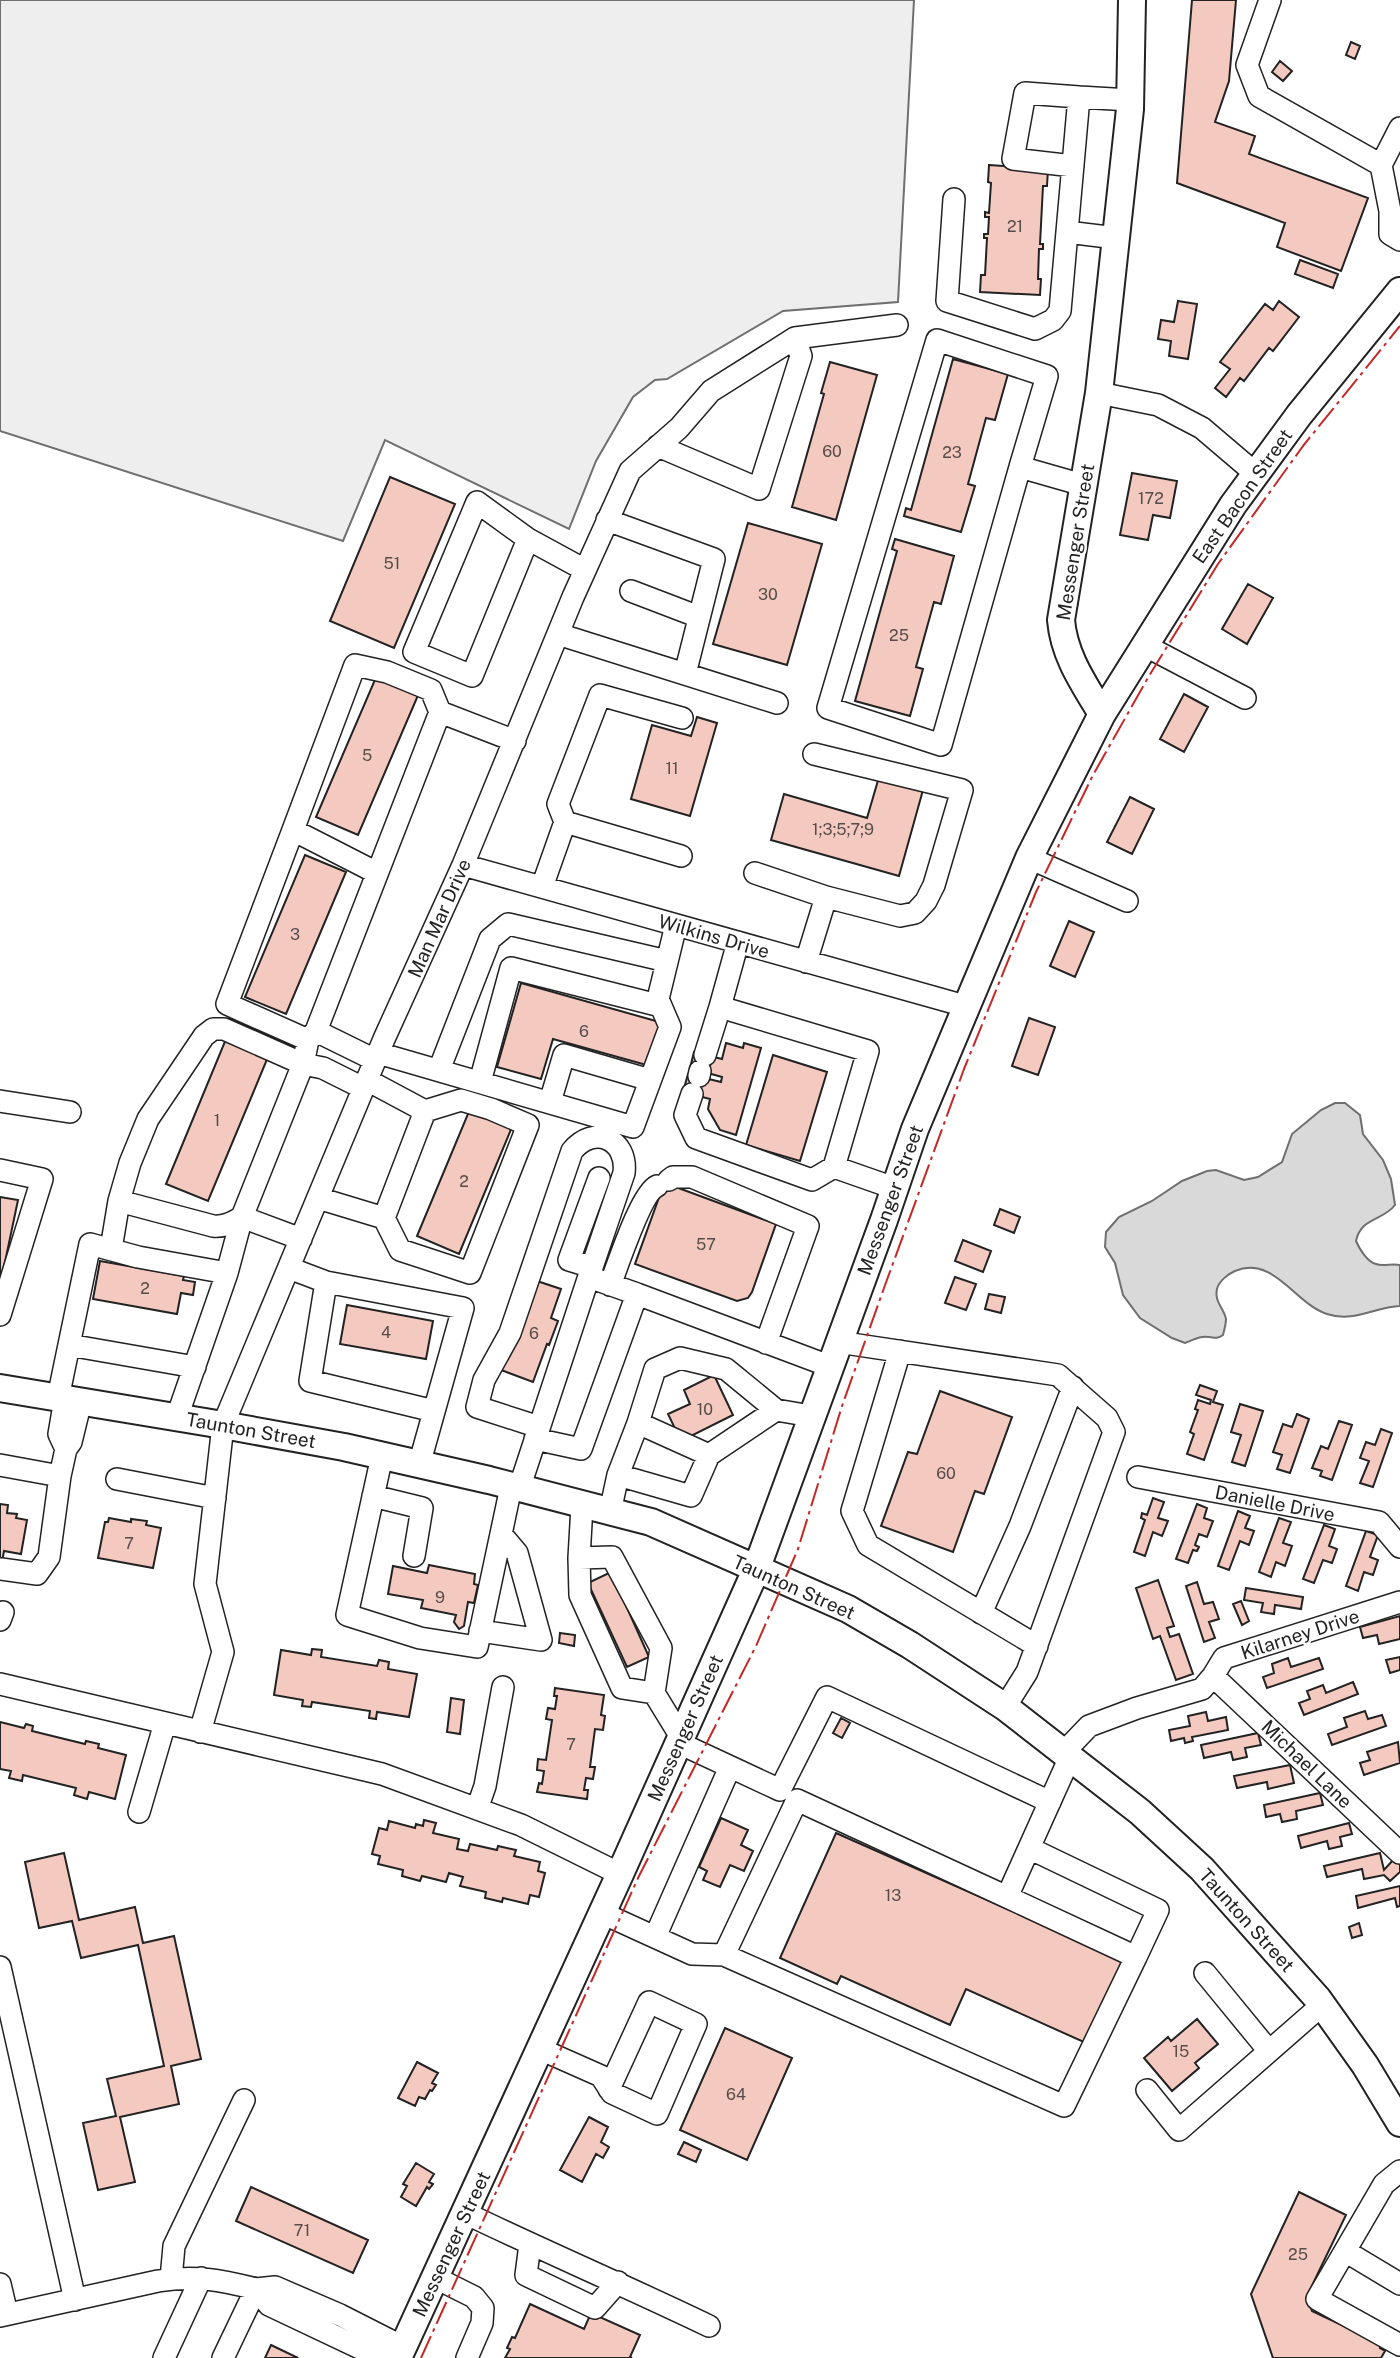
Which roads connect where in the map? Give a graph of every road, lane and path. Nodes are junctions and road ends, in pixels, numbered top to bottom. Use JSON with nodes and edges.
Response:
{"nodes":[{"id":1,"x":1132,"y":0,"type":"edge"},
{"id":2,"x":1270,"y":0,"type":"edge"},
{"id":3,"x":1079,"y":97,"type":"junction"},
{"id":4,"x":1130,"y":100,"type":"junction"},
{"id":5,"x":1400,"y":128,"type":"edge"},
{"id":6,"x":1381,"y":165,"type":"junction"},
{"id":7,"x":1073,"y":166,"type":"junction"},
{"id":8,"x":954,"y":199,"type":"dead end"},
{"id":9,"x":1067,"y":232,"type":"junction"},
{"id":10,"x":1116,"y":238,"type":"junction"},
{"id":11,"x":1400,"y":240,"type":"edge"},
{"id":12,"x":1400,"y":291,"type":"edge"},
{"id":13,"x":897,"y":324,"type":"dead end"},
{"id":14,"x":794,"y":338,"type":"junction"},
{"id":15,"x":1099,"y":393,"type":"junction"},
{"id":16,"x":658,"y":446,"type":"junction"},
{"id":17,"x":1020,"y":467,"type":"junction"},
{"id":18,"x":1256,"y":474,"type":"junction"},
{"id":19,"x":1083,"y":485,"type":"junction"},
{"id":20,"x":607,"y":520,"type":"junction"},
{"id":21,"x":528,"y":539,"type":"junction"},
{"id":22,"x":585,"y":569,"type":"junction"},
{"id":23,"x":631,"y":591,"type":"dead end"},
{"id":24,"x":699,"y":617,"type":"junction"},
{"id":25,"x":558,"y":634,"type":"junction"},
{"id":26,"x":1144,"y":645,"type":"junction"},
{"id":27,"x":685,"y":674,"type":"junction"},
{"id":28,"x":1245,"y":698,"type":"dead end"},
{"id":29,"x":778,"y":703,"type":"dead end"},
{"id":30,"x":440,"y":712,"type":"junction"},
{"id":31,"x":1102,"y":714,"type":"junction"},
{"id":32,"x":682,"y":718,"type":"dead end"},
{"id":33,"x":514,"y":741,"type":"junction"},
{"id":34,"x":814,"y":754,"type":"dead end"},
{"id":35,"x":565,"y":822,"type":"junction"},
{"id":36,"x":293,"y":830,"type":"junction"},
{"id":37,"x":681,"y":856,"type":"dead end"},
{"id":38,"x":1029,"y":858,"type":"junction"},
{"id":39,"x":463,"y":865,"type":"junction"},
{"id":40,"x":377,"y":873,"type":"junction"},
{"id":41,"x":755,"y":873,"type":"dead end"},
{"id":42,"x":542,"y":887,"type":"junction"},
{"id":43,"x":826,"y":897,"type":"junction"},
{"id":44,"x":1127,"y":901,"type":"dead end"},
{"id":45,"x":676,"y":925,"type":"junction"},
{"id":46,"x":738,"y":942,"type":"junction"},
{"id":47,"x":667,"y":961,"type":"junction"},
{"id":48,"x":806,"y":962,"type":"junction"},
{"id":49,"x":661,"y":1006,"type":"junction"},
{"id":50,"x":965,"y":1006,"type":"junction"},
{"id":51,"x":720,"y":1007,"type":"junction"},
{"id":52,"x":312,"y":1035,"type":"junction"},
{"id":53,"x":377,"y":1056,"type":"junction"},
{"id":54,"x":303,"y":1065,"type":"junction"},
{"id":55,"x":439,"y":1070,"type":"junction"},
{"id":56,"x":650,"y":1080,"type":"junction"},
{"id":57,"x":480,"y":1082,"type":"junction"},
{"id":58,"x":365,"y":1084,"type":"junction"},
{"id":59,"x":0,"y":1101,"type":"edge"},
{"id":60,"x":550,"y":1102,"type":"junction"},
{"id":61,"x":425,"y":1111,"type":"junction"},
{"id":62,"x":70,"y":1112,"type":"dead end"},
{"id":63,"x":834,"y":1167,"type":"junction"},
{"id":64,"x":0,"y":1170,"type":"edge"},
{"id":65,"x":599,"y":1178,"type":"dead end"},
{"id":66,"x":894,"y":1188,"type":"junction"},
{"id":67,"x":318,"y":1198,"type":"junction"},
{"id":68,"x":119,"y":1201,"type":"junction"},
{"id":69,"x":242,"y":1217,"type":"junction"},
{"id":70,"x":384,"y":1218,"type":"junction"},
{"id":71,"x":301,"y":1239,"type":"junction"},
{"id":72,"x":111,"y":1249,"type":"junction"},
{"id":73,"x":289,"y":1268,"type":"junction"},
{"id":74,"x":591,"y":1272,"type":"junction"},
{"id":75,"x":227,"y":1273,"type":"junction"},
{"id":76,"x":326,"y":1282,"type":"junction"},
{"id":77,"x":610,"y":1284,"type":"junction"},
{"id":78,"x":636,"y":1294,"type":"junction"},
{"id":79,"x":0,"y":1315,"type":"edge"},
{"id":80,"x":766,"y":1343,"type":"junction"},
{"id":81,"x":69,"y":1345,"type":"junction"},
{"id":82,"x":900,"y":1351,"type":"junction"},
{"id":83,"x":834,"y":1354,"type":"junction"},
{"id":84,"x":195,"y":1367,"type":"junction"},
{"id":85,"x":1073,"y":1387,"type":"junction"},
{"id":86,"x":0,"y":1388,"type":"edge"},
{"id":87,"x":68,"y":1399,"type":"junction"},
{"id":88,"x":776,"y":1410,"type":"junction"},
{"id":89,"x":434,"y":1411,"type":"junction"},
{"id":90,"x":811,"y":1416,"type":"junction"},
{"id":91,"x":177,"y":1417,"type":"junction"},
{"id":92,"x":638,"y":1423,"type":"junction"},
{"id":93,"x":223,"y":1425,"type":"junction"},
{"id":94,"x":537,"y":1433,"type":"junction"},
{"id":95,"x":709,"y":1455,"type":"junction"},
{"id":96,"x":382,"y":1456,"type":"junction"},
{"id":97,"x":0,"y":1465,"type":"edge"},
{"id":98,"x":419,"y":1465,"type":"junction"},
{"id":99,"x":618,"y":1475,"type":"junction"},
{"id":100,"x":60,"y":1476,"type":"junction"},
{"id":101,"x":1138,"y":1478,"type":"dead end"},
{"id":102,"x":117,"y":1479,"type":"dead end"},
{"id":103,"x":515,"y":1488,"type":"junction"},
{"id":104,"x":373,"y":1496,"type":"junction"},
{"id":105,"x":215,"y":1498,"type":"junction"},
{"id":106,"x":582,"y":1506,"type":"junction"},
{"id":107,"x":610,"y":1512,"type":"junction"},
{"id":108,"x":501,"y":1534,"type":"junction"},
{"id":109,"x":1400,"y":1547,"type":"edge"},
{"id":110,"x":414,"y":1556,"type":"dead end"},
{"id":111,"x":579,"y":1558,"type":"junction"},
{"id":112,"x":1,"y":1569,"type":"edge"},
{"id":113,"x":756,"y":1570,"type":"junction"},
{"id":114,"x":1400,"y":1602,"type":"edge"},
{"id":115,"x":981,"y":1613,"type":"junction"},
{"id":116,"x":480,"y":1631,"type":"junction"},
{"id":117,"x":1037,"y":1646,"type":"junction"},
{"id":118,"x":1213,"y":1676,"type":"junction"},
{"id":119,"x":0,"y":1684,"type":"edge"},
{"id":120,"x":503,"y":1687,"type":"dead end"},
{"id":121,"x":654,"y":1693,"type":"junction"},
{"id":122,"x":1005,"y":1707,"type":"junction"},
{"id":123,"x":164,"y":1723,"type":"junction"},
{"id":124,"x":200,"y":1732,"type":"junction"},
{"id":125,"x":680,"y":1740,"type":"junction"},
{"id":126,"x":1067,"y":1754,"type":"junction"},
{"id":127,"x":730,"y":1767,"type":"junction"},
{"id":128,"x":789,"y":1795,"type":"junction"},
{"id":129,"x":1050,"y":1802,"type":"junction"},
{"id":130,"x":477,"y":1809,"type":"junction"},
{"id":131,"x":139,"y":1812,"type":"dead end"},
{"id":132,"x":1029,"y":1849,"type":"junction"},
{"id":133,"x":1400,"y":1853,"type":"edge"},
{"id":134,"x":620,"y":1874,"type":"junction"},
{"id":135,"x":1007,"y":1897,"type":"junction"},
{"id":136,"x":602,"y":1913,"type":"junction"},
{"id":137,"x":655,"y":1937,"type":"junction"},
{"id":138,"x":724,"y":1955,"type":"junction"},
{"id":139,"x":1136,"y":1957,"type":"junction"},
{"id":140,"x":0,"y":1967,"type":"edge"},
{"id":141,"x":1205,"y":1973,"type":"dead end"},
{"id":142,"x":1322,"y":2005,"type":"junction"},
{"id":143,"x":540,"y":2049,"type":"junction"},
{"id":144,"x":1269,"y":2051,"type":"junction"},
{"id":145,"x":609,"y":2089,"type":"junction"},
{"id":146,"x":1147,"y":2090,"type":"dead end"},
{"id":147,"x":244,"y":2100,"type":"dead end"},
{"id":148,"x":1400,"y":2123,"type":"edge"},
{"id":149,"x":1400,"y":2171,"type":"edge"},
{"id":150,"x":466,"y":2213,"type":"junction"},
{"id":151,"x":530,"y":2244,"type":"junction"},
{"id":152,"x":1345,"y":2251,"type":"junction"},
{"id":153,"x":201,"y":2278,"type":"junction"},
{"id":154,"x":436,"y":2278,"type":"junction"},
{"id":155,"x":171,"y":2279,"type":"junction"},
{"id":156,"x":618,"y":2282,"type":"junction"},
{"id":157,"x":0,"y":2284,"type":"edge"},
{"id":158,"x":1400,"y":2284,"type":"edge"},
{"id":159,"x":256,"y":2289,"type":"junction"},
{"id":160,"x":75,"y":2300,"type":"junction"},
{"id":161,"x":3,"y":2315,"type":"edge"},
{"id":162,"x":709,"y":2326,"type":"dead end"},
{"id":163,"x":1400,"y":2347,"type":"edge"},
{"id":164,"x":394,"y":2354,"type":"edge"},
{"id":165,"x":164,"y":2358,"type":"edge"},
{"id":166,"x":223,"y":2358,"type":"edge"},
{"id":167,"x":467,"y":2358,"type":"edge"},
{"id":168,"x":1395,"y":2358,"type":"edge"}],
"edges":[{"from":1,"to":4,"type":"main road","name":"Messenger Street"},
{"from":2,"to":6,"type":"street"},
{"from":3,"to":4,"type":"street"},
{"from":3,"to":7,"type":"street"},
{"from":3,"to":7,"type":"street"},
{"from":4,"to":10,"type":"main road","name":"Messenger Street"},
{"from":5,"to":6,"type":"street"},
{"from":6,"to":11,"type":"street"},
{"from":7,"to":9,"type":"street"},
{"from":8,"to":9,"type":"street"},
{"from":9,"to":10,"type":"street"},
{"from":10,"to":15,"type":"main road","name":"Messenger Street"},
{"from":12,"to":18,"type":"main road","name":"East Bacon Street"},
{"from":13,"to":14,"type":"street"},
{"from":14,"to":16,"type":"street","name":"Man Mar Drive"},
{"from":14,"to":16,"type":"street"},
{"from":15,"to":18,"type":"street"},
{"from":15,"to":19,"type":"main road","name":"Messenger Street"},
{"from":16,"to":20,"type":"street","name":"Man Mar Drive"},
{"from":17,"to":17,"type":"street"},
{"from":17,"to":19,"type":"street"},
{"from":18,"to":26,"type":"main road","name":"East Bacon Street"},
{"from":19,"to":31,"type":"main road","name":"Messenger Street"},
{"from":20,"to":22,"type":"street","name":"Man Mar Drive"},
{"from":20,"to":24,"type":"street"},
{"from":21,"to":21,"type":"street"},
{"from":21,"to":22,"type":"street"},
{"from":22,"to":25,"type":"street","name":"Man Mar Drive"},
{"from":23,"to":24,"type":"street"},
{"from":24,"to":27,"type":"street"},
{"from":25,"to":27,"type":"street"},
{"from":25,"to":33,"type":"street","name":"Man Mar Drive"},
{"from":26,"to":28,"type":"street"},
{"from":26,"to":31,"type":"main road","name":"East Bacon Street"},
{"from":27,"to":29,"type":"street"},
{"from":30,"to":33,"type":"street"},
{"from":30,"to":36,"type":"street"},
{"from":30,"to":40,"type":"street"},
{"from":31,"to":38,"type":"main road","name":"Messenger Street"},
{"from":32,"to":35,"type":"street"},
{"from":33,"to":39,"type":"street","name":"Man Mar Drive"},
{"from":34,"to":43,"type":"street"},
{"from":35,"to":37,"type":"street"},
{"from":35,"to":42,"type":"street"},
{"from":36,"to":40,"type":"street"},
{"from":36,"to":52,"type":"street"},
{"from":38,"to":44,"type":"street"},
{"from":38,"to":50,"type":"main road","name":"Messenger Street"},
{"from":39,"to":42,"type":"street","name":"Wilkins Drive"},
{"from":39,"to":53,"type":"street","name":"Man Mar Drive"},
{"from":40,"to":52,"type":"street"},
{"from":41,"to":43,"type":"street"},
{"from":42,"to":45,"type":"street","name":"Wilkins Drive"},
{"from":43,"to":48,"type":"street"},
{"from":45,"to":46,"type":"street","name":"Wilkins Drive"},
{"from":45,"to":47,"type":"street"},
{"from":46,"to":48,"type":"street","name":"Wilkins Drive"},
{"from":46,"to":51,"type":"street"},
{"from":47,"to":49,"type":"street"},
{"from":47,"to":55,"type":"street"},
{"from":48,"to":50,"type":"street","name":"Wilkins Drive"},
{"from":49,"to":56,"type":"street"},
{"from":49,"to":57,"type":"street"},
{"from":50,"to":66,"type":"main road","name":"Messenger Street"},
{"from":51,"to":63,"type":"street"},
{"from":51,"to":63,"type":"street"},
{"from":52,"to":53,"type":"street"},
{"from":52,"to":54,"type":"street"},
{"from":53,"to":55,"type":"street"},
{"from":53,"to":58,"type":"street","name":"Man Mar Drive"},
{"from":54,"to":58,"type":"street"},
{"from":54,"to":68,"type":"street"},
{"from":54,"to":69,"type":"street"},
{"from":55,"to":57,"type":"street"},
{"from":56,"to":60,"type":"street"},
{"from":56,"to":60,"type":"street"},
{"from":57,"to":60,"type":"street"},
{"from":58,"to":61,"type":"street"},
{"from":58,"to":67,"type":"street","name":"Man Mar Drive"},
{"from":59,"to":62,"type":"street"},
{"from":61,"to":70,"type":"street"},
{"from":61,"to":70,"type":"street"},
{"from":63,"to":66,"type":"street"},
{"from":64,"to":79,"type":"street"},
{"from":65,"to":74,"type":"street"},
{"from":66,"to":83,"type":"main road","name":"Messenger Street"},
{"from":67,"to":70,"type":"street"},
{"from":67,"to":71,"type":"street","name":"Man Mar Drive"},
{"from":68,"to":69,"type":"street"},
{"from":68,"to":72,"type":"street"},
{"from":69,"to":71,"type":"street"},
{"from":69,"to":75,"type":"street"},
{"from":71,"to":73,"type":"street","name":"Man Mar Drive"},
{"from":72,"to":75,"type":"street"},
{"from":72,"to":81,"type":"street"},
{"from":73,"to":76,"type":"street"},
{"from":73,"to":93,"type":"street","name":"Man Mar Drive"},
{"from":74,"to":77,"type":"street"},
{"from":74,"to":94,"type":"street"},
{"from":74,"to":94,"type":"street"},
{"from":75,"to":84,"type":"street"},
{"from":76,"to":89,"type":"street"},
{"from":76,"to":89,"type":"street"},
{"from":77,"to":78,"type":"street"},
{"from":77,"to":80,"type":"street"},
{"from":78,"to":80,"type":"street"},
{"from":78,"to":94,"type":"street"},
{"from":80,"to":83,"type":"street"},
{"from":81,"to":84,"type":"street"},
{"from":81,"to":87,"type":"street"},
{"from":82,"to":83,"type":"street"},
{"from":82,"to":85,"type":"street"},
{"from":82,"to":115,"type":"street"},
{"from":83,"to":90,"type":"main road","name":"Messenger Street"},
{"from":84,"to":91,"type":"street"},
{"from":85,"to":115,"type":"street"},
{"from":85,"to":117,"type":"street"},
{"from":86,"to":87,"type":"main road","name":"Taunton Street"},
{"from":87,"to":91,"type":"main road","name":"Taunton Street"},
{"from":87,"to":100,"type":"street"},
{"from":88,"to":90,"type":"street"},
{"from":88,"to":92,"type":"street"},
{"from":88,"to":95,"type":"street"},
{"from":89,"to":98,"type":"street"},
{"from":90,"to":113,"type":"main road","name":"Messenger Street"},
{"from":91,"to":93,"type":"main road","name":"Taunton Street"},
{"from":92,"to":95,"type":"street"},
{"from":92,"to":99,"type":"street"},
{"from":93,"to":96,"type":"main road","name":"Taunton Street"},
{"from":93,"to":105,"type":"street","name":"Man Mar Drive"},
{"from":94,"to":103,"type":"street"},
{"from":95,"to":99,"type":"street"},
{"from":96,"to":98,"type":"main road","name":"Taunton Street"},
{"from":96,"to":104,"type":"street"},
{"from":97,"to":100,"type":"street"},
{"from":98,"to":103,"type":"main road","name":"Taunton Street"},
{"from":99,"to":107,"type":"street"},
{"from":100,"to":112,"type":"street"},
{"from":101,"to":109,"type":"street","name":"Danielle Drive"},
{"from":102,"to":105,"type":"street"},
{"from":103,"to":106,"type":"main road","name":"Taunton Street"},
{"from":103,"to":108,"type":"street"},
{"from":104,"to":110,"type":"street"},
{"from":104,"to":116,"type":"street"},
{"from":105,"to":124,"type":"street","name":"Man Mar Drive"},
{"from":106,"to":107,"type":"main road","name":"Taunton Street"},
{"from":106,"to":111,"type":"street"},
{"from":107,"to":113,"type":"main road","name":"Taunton Street"},
{"from":108,"to":116,"type":"street"},
{"from":108,"to":116,"type":"street"},
{"from":111,"to":121,"type":"street"},
{"from":111,"to":121,"type":"street"},
{"from":113,"to":122,"type":"main road","name":"Taunton Street"},
{"from":113,"to":125,"type":"main road","name":"Messenger Street"},
{"from":114,"to":118,"type":"street","name":"Kilarney Drive"},
{"from":115,"to":117,"type":"street"},
{"from":117,"to":122,"type":"street"},
{"from":118,"to":126,"type":"street","name":"Kilarney Drive"},
{"from":118,"to":133,"type":"street","name":"Michael Lane"},
{"from":119,"to":123,"type":"street"},
{"from":120,"to":130,"type":"street"},
{"from":121,"to":125,"type":"street"},
{"from":122,"to":126,"type":"main road","name":"Taunton Street"},
{"from":123,"to":124,"type":"street"},
{"from":123,"to":131,"type":"street"},
{"from":124,"to":130,"type":"street"},
{"from":125,"to":127,"type":"street"},
{"from":125,"to":134,"type":"main road","name":"Messenger Street"},
{"from":126,"to":129,"type":"street","name":"Kilarney Drive"},
{"from":126,"to":142,"type":"main road","name":"Taunton Street"},
{"from":127,"to":128,"type":"street"},
{"from":127,"to":137,"type":"street"},
{"from":128,"to":129,"type":"street"},
{"from":128,"to":135,"type":"street"},
{"from":128,"to":138,"type":"street"},
{"from":129,"to":132,"type":"street","name":"Kilarney Drive"},
{"from":130,"to":134,"type":"street"},
{"from":132,"to":135,"type":"street","name":"Kilarney Drive"},
{"from":132,"to":139,"type":"street"},
{"from":134,"to":136,"type":"main road","name":"Messenger Street"},
{"from":135,"to":139,"type":"street"},
{"from":136,"to":137,"type":"street"},
{"from":136,"to":143,"type":"main road","name":"Messenger Street"},
{"from":137,"to":138,"type":"street"},
{"from":138,"to":139,"type":"street"},
{"from":140,"to":160,"type":"street"},
{"from":141,"to":144,"type":"street"},
{"from":142,"to":144,"type":"street"},
{"from":142,"to":148,"type":"main road","name":"Taunton Street"},
{"from":143,"to":145,"type":"street"},
{"from":143,"to":150,"type":"main road","name":"Messenger Street"},
{"from":144,"to":146,"type":"street"},
{"from":145,"to":145,"type":"street"},
{"from":147,"to":155,"type":"street"},
{"from":149,"to":152,"type":"street"},
{"from":150,"to":151,"type":"street"},
{"from":150,"to":154,"type":"main road","name":"Messenger Street"},
{"from":151,"to":156,"type":"street"},
{"from":151,"to":156,"type":"street"},
{"from":152,"to":158,"type":"street"},
{"from":152,"to":163,"type":"street"},
{"from":153,"to":155,"type":"street"},
{"from":153,"to":159,"type":"street"},
{"from":153,"to":165,"type":"street"},
{"from":154,"to":164,"type":"main road","name":"Messenger Street"},
{"from":154,"to":167,"type":"street"},
{"from":155,"to":160,"type":"street"},
{"from":156,"to":162,"type":"street"},
{"from":157,"to":161,"type":"street"},
{"from":159,"to":164,"type":"street"},
{"from":159,"to":166,"type":"street"},
{"from":160,"to":161,"type":"street"},
{"from":163,"to":168,"type":"street"}]}
